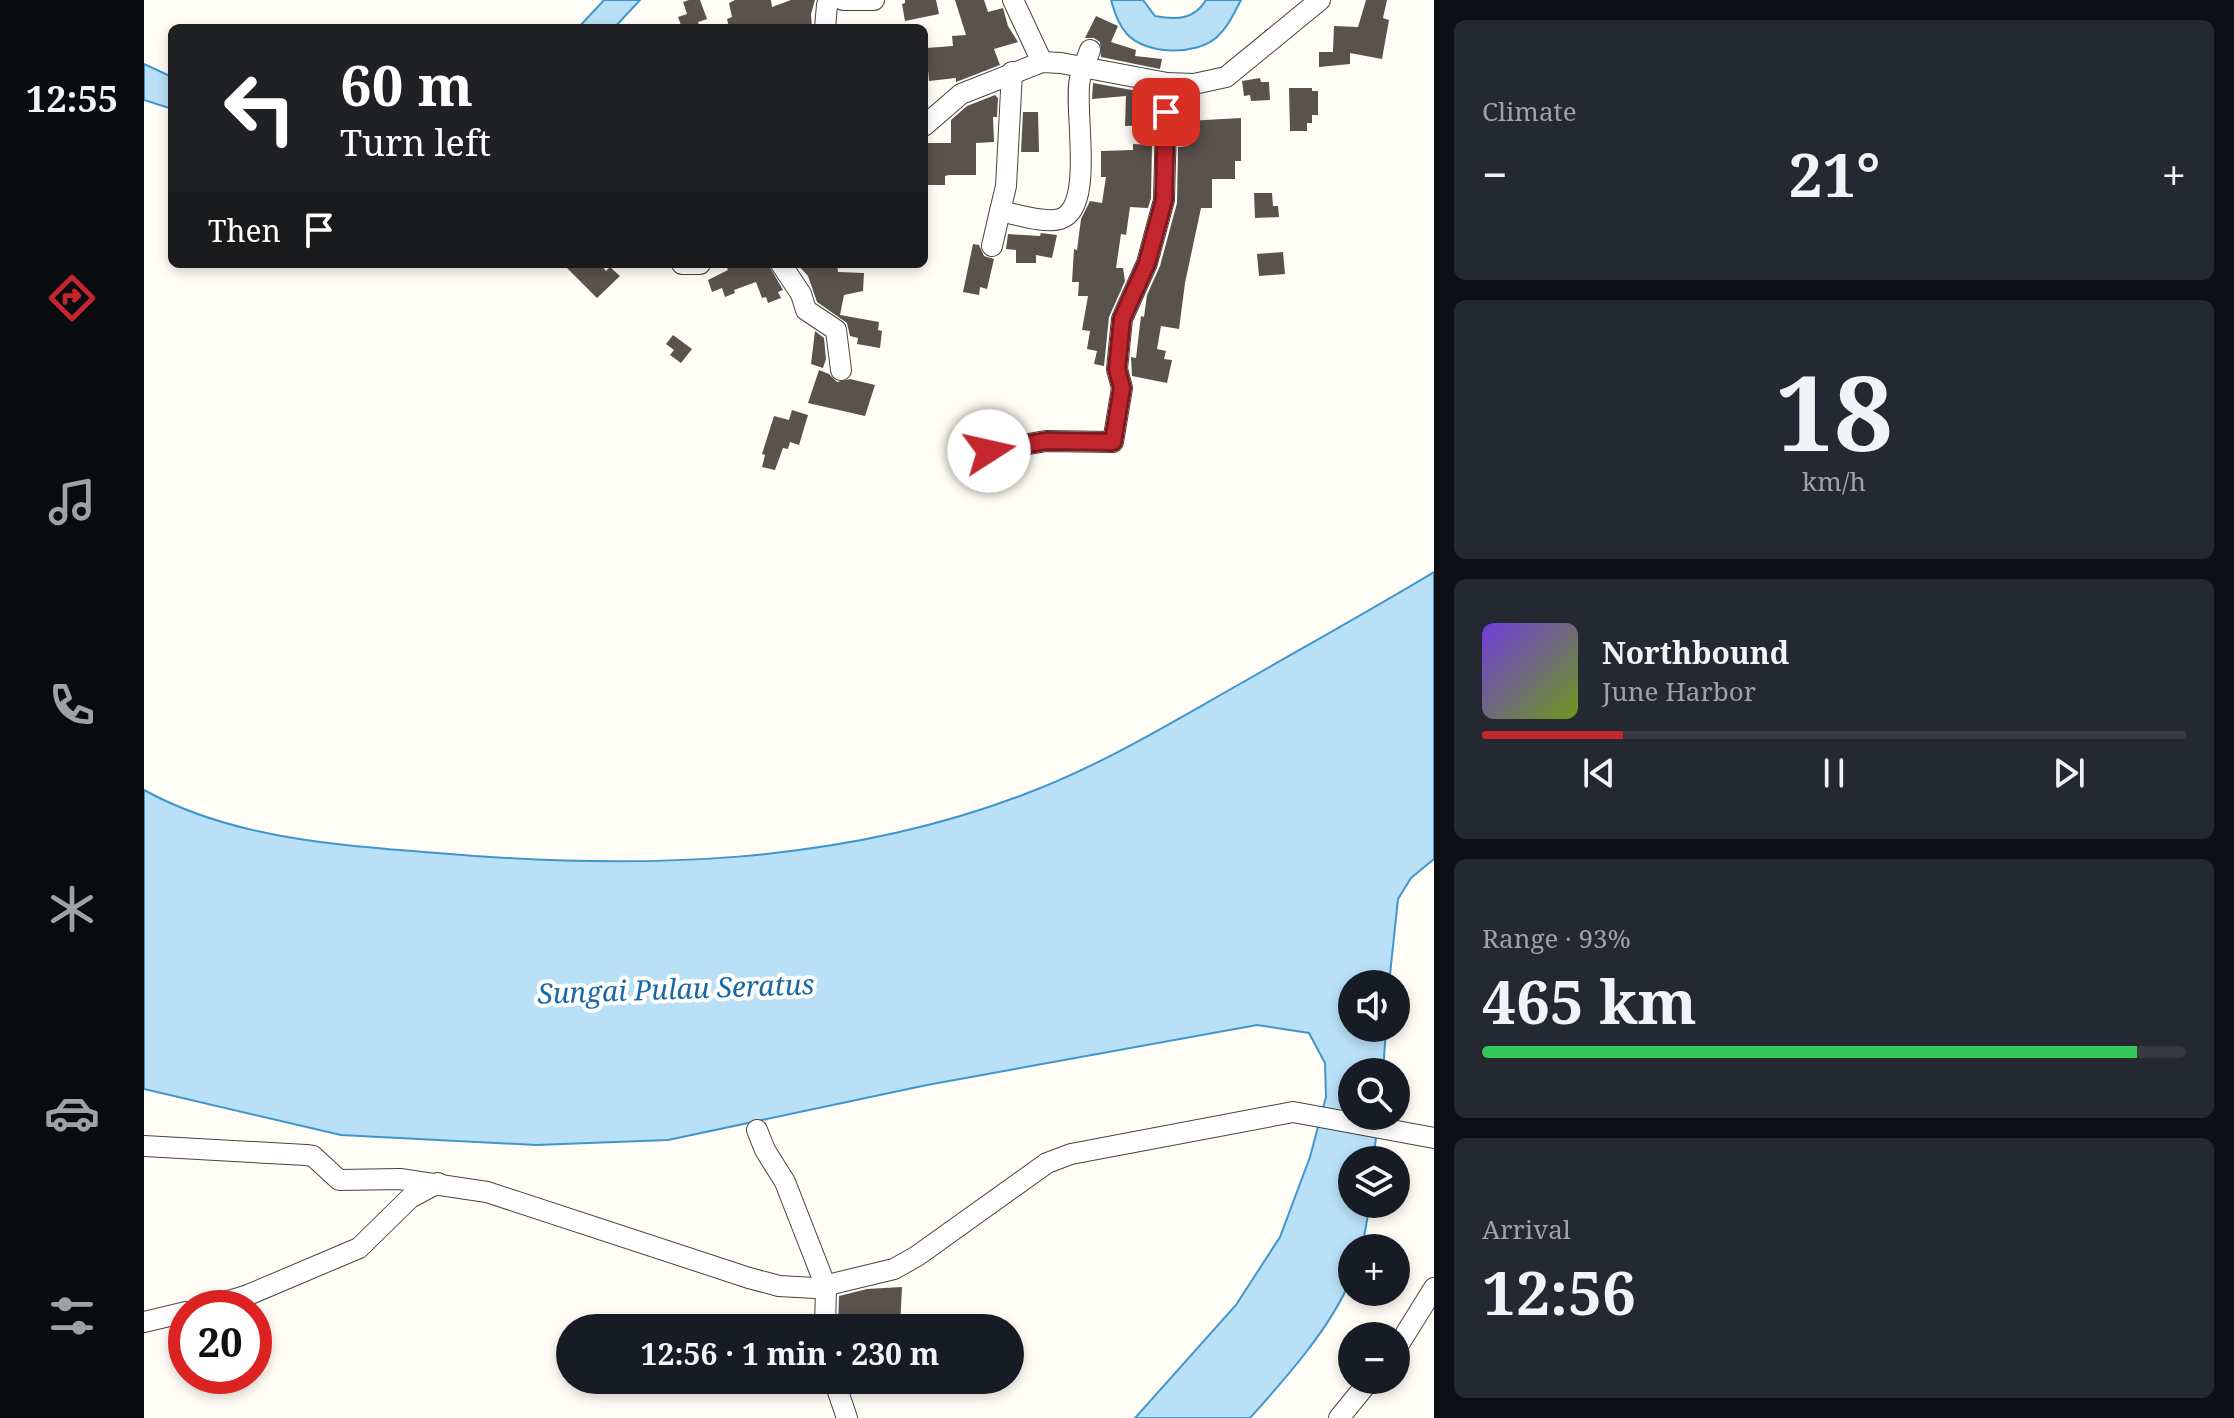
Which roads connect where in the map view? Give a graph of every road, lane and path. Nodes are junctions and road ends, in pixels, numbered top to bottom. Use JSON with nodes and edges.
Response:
{"nodes":[{"id":1,"x":831,"y":0,"type":"edge"},
{"id":2,"x":843,"y":0,"type":"edge"},
{"id":3,"x":874,"y":0,"type":"edge"},
{"id":4,"x":1013,"y":0,"type":"edge"},
{"id":5,"x":1320,"y":0,"type":"edge"},
{"id":6,"x":825,"y":24,"type":"edge"},
{"id":7,"x":1087,"y":58,"type":"junction"},
{"id":8,"x":1042,"y":62,"type":"junction"},
{"id":9,"x":1012,"y":72,"type":"junction"},
{"id":10,"x":1167,"y":83,"type":"junction"},
{"id":11,"x":928,"y":123,"type":"edge"},
{"id":12,"x":1000,"y":211,"type":"junction"},
{"id":13,"x":992,"y":246,"type":"dead end"},
{"id":14,"x":784,"y":268,"type":"edge"},
{"id":15,"x":841,"y":370,"type":"dead end"},
{"id":16,"x":989,"y":451,"type":"dead end"},
{"id":17,"x":757,"y":1130,"type":"dead end"},
{"id":18,"x":1434,"y":1138,"type":"edge"},
{"id":19,"x":144,"y":1146,"type":"edge"},
{"id":20,"x":439,"y":1183,"type":"junction"},
{"id":21,"x":826,"y":1287,"type":"junction"},
{"id":22,"x":1434,"y":1288,"type":"edge"},
{"id":23,"x":260,"y":1290,"type":"edge"},
{"id":24,"x":825,"y":1314,"type":"edge"},
{"id":25,"x":168,"y":1316,"type":"edge"},
{"id":26,"x":144,"y":1322,"type":"edge"},
{"id":27,"x":1410,"y":1327,"type":"edge"},
{"id":28,"x":839,"y":1394,"type":"edge"},
{"id":29,"x":1359,"y":1394,"type":"edge"},
{"id":30,"x":847,"y":1418,"type":"edge"},
{"id":31,"x":1339,"y":1418,"type":"edge"}],
"edges":[{"from":1,"to":6,"type":"street"},
{"from":2,"to":3,"type":"street"},
{"from":4,"to":8,"type":"street"},
{"from":5,"to":10,"type":"street"},
{"from":7,"to":8,"type":"street"},
{"from":7,"to":10,"type":"street"},
{"from":7,"to":12,"type":"street"},
{"from":8,"to":9,"type":"street"},
{"from":9,"to":11,"type":"street"},
{"from":9,"to":12,"type":"street"},
{"from":10,"to":16,"type":"street"},
{"from":12,"to":13,"type":"street"},
{"from":14,"to":15,"type":"street"},
{"from":17,"to":21,"type":"street"},
{"from":18,"to":21,"type":"street"},
{"from":19,"to":20,"type":"street"},
{"from":20,"to":21,"type":"street"},
{"from":20,"to":23,"type":"street"},
{"from":21,"to":24,"type":"street"},
{"from":22,"to":27,"type":"street"},
{"from":25,"to":26,"type":"street"},
{"from":28,"to":30,"type":"street"},
{"from":29,"to":31,"type":"street"}]}
